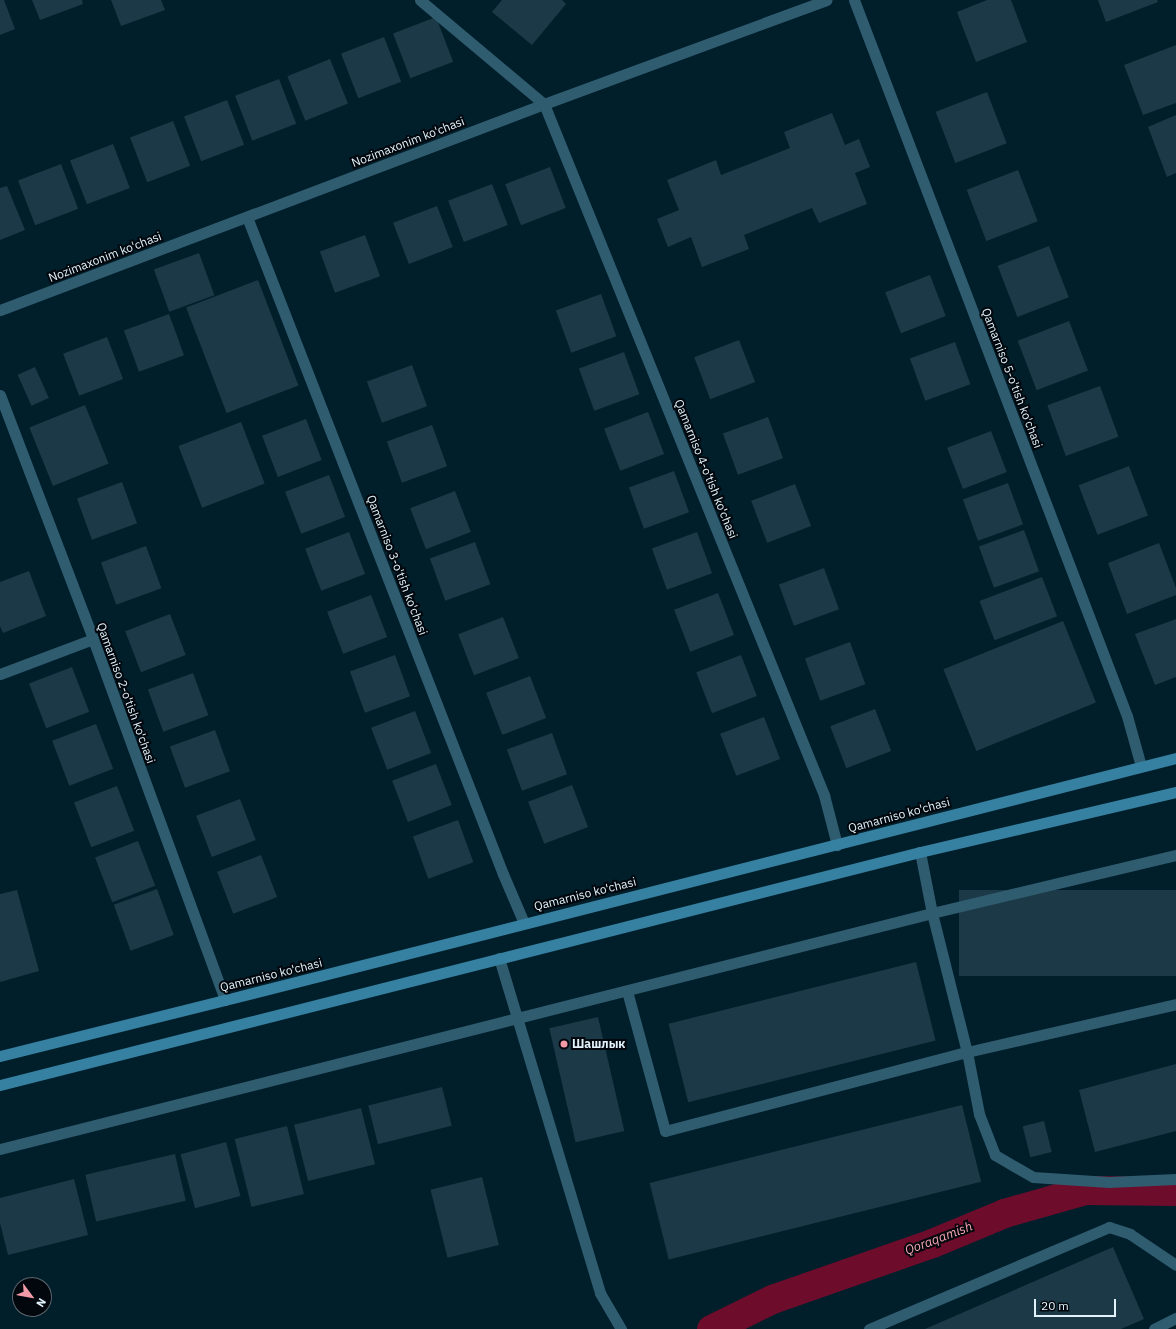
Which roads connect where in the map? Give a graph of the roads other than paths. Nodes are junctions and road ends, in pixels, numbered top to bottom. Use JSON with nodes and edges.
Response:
{"nodes":[{"id":1,"x":420,"y":0,"type":"edge"},
{"id":2,"x":826,"y":0,"type":"edge"},
{"id":3,"x":854,"y":0,"type":"edge"},
{"id":4,"x":544,"y":104,"type":"junction"},
{"id":5,"x":247,"y":217,"type":"junction"},
{"id":6,"x":0,"y":310,"type":"edge"},
{"id":7,"x":0,"y":396,"type":"edge"},
{"id":8,"x":93,"y":639,"type":"junction"},
{"id":9,"x":0,"y":674,"type":"edge"},
{"id":10,"x":1176,"y":758,"type":"edge"},
{"id":11,"x":1141,"y":766,"type":"junction"},
{"id":12,"x":1176,"y":792,"type":"edge"},
{"id":13,"x":836,"y":845,"type":"junction"},
{"id":14,"x":920,"y":852,"type":"junction"},
{"id":15,"x":1176,"y":855,"type":"edge"},
{"id":16,"x":932,"y":913,"type":"junction"},
{"id":17,"x":524,"y":923,"type":"junction"},
{"id":18,"x":499,"y":958,"type":"junction"},
{"id":19,"x":627,"y":991,"type":"junction"},
{"id":20,"x":225,"y":1000,"type":"junction"},
{"id":21,"x":1176,"y":1004,"type":"edge"},
{"id":22,"x":518,"y":1018,"type":"junction"},
{"id":23,"x":967,"y":1052,"type":"junction"},
{"id":24,"x":0,"y":1056,"type":"edge"},
{"id":25,"x":0,"y":1085,"type":"edge"},
{"id":26,"x":0,"y":1149,"type":"edge"},
{"id":27,"x":1176,"y":1179,"type":"edge"},
{"id":28,"x":1176,"y":1265,"type":"edge"},
{"id":29,"x":1176,"y":1318,"type":"edge"},
{"id":30,"x":621,"y":1329,"type":"edge"},
{"id":31,"x":868,"y":1329,"type":"edge"},
{"id":32,"x":1154,"y":1329,"type":"edge"}],
"edges":[{"from":1,"to":4,"type":"street"},
{"from":2,"to":4,"type":"street","name":"Nozimaxonim ko'chasi"},
{"from":3,"to":11,"type":"street","name":"Qamarniso 5-o'tish ko'chasi"},
{"from":4,"to":5,"type":"street","name":"Nozimaxonim ko'chasi"},
{"from":4,"to":13,"type":"street","name":"Qamarniso 4-o'tish ko'chasi"},
{"from":5,"to":6,"type":"street","name":"Nozimaxonim ko'chasi"},
{"from":5,"to":17,"type":"street","name":"Qamarniso 3-o'tish ko'chasi"},
{"from":7,"to":8,"type":"street","name":"Qamarniso 2-o'tish ko'chasi"},
{"from":8,"to":9,"type":"street"},
{"from":8,"to":20,"type":"street","name":"Qamarniso 2-o'tish ko'chasi"},
{"from":10,"to":11,"type":"main road","name":"Qamarniso ko'chasi"},
{"from":11,"to":13,"type":"main road","name":"Qamarniso ko'chasi"},
{"from":12,"to":14,"type":"main road"},
{"from":13,"to":17,"type":"main road","name":"Qamarniso ko'chasi"},
{"from":14,"to":16,"type":"street"},
{"from":14,"to":18,"type":"main road"},
{"from":15,"to":16,"type":"street"},
{"from":16,"to":19,"type":"street"},
{"from":16,"to":23,"type":"street"},
{"from":17,"to":20,"type":"main road","name":"Qamarniso ko'chasi"},
{"from":18,"to":22,"type":"street"},
{"from":18,"to":25,"type":"main road"},
{"from":19,"to":22,"type":"street"},
{"from":19,"to":23,"type":"street"},
{"from":20,"to":24,"type":"main road","name":"Qamarniso ko'chasi"},
{"from":21,"to":23,"type":"street"},
{"from":22,"to":26,"type":"street"},
{"from":22,"to":30,"type":"street"},
{"from":23,"to":27,"type":"street"},
{"from":28,"to":31,"type":"street"},
{"from":29,"to":32,"type":"street"}]}
